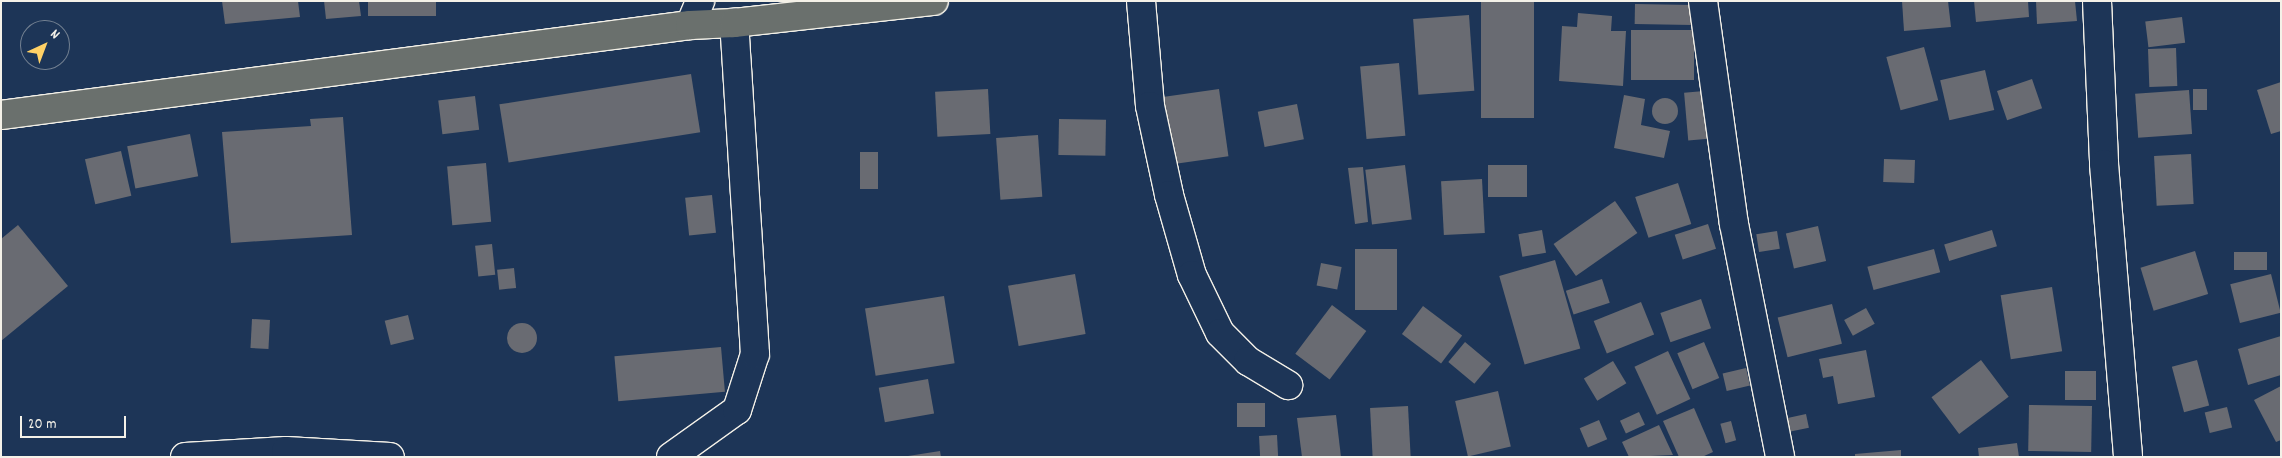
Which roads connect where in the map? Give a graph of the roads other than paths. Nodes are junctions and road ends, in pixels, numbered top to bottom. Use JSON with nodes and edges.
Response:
{"nodes":[{"id":1,"x":934,"y":1,"type":"edge"},
{"id":2,"x":1141,"y":1,"type":"edge"},
{"id":3,"x":1703,"y":1,"type":"edge"},
{"id":4,"x":2097,"y":1,"type":"edge"},
{"id":5,"x":695,"y":13,"type":"edge"},
{"id":6,"x":734,"y":23,"type":"junction"},
{"id":7,"x":1,"y":115,"type":"edge"},
{"id":8,"x":1288,"y":385,"type":"dead end"},
{"id":9,"x":185,"y":457,"type":"edge"},
{"id":10,"x":390,"y":457,"type":"edge"},
{"id":11,"x":671,"y":457,"type":"edge"},
{"id":12,"x":1780,"y":457,"type":"edge"},
{"id":13,"x":2128,"y":457,"type":"edge"}],
"edges":[{"from":1,"to":6,"type":"main road"},
{"from":2,"to":8,"type":"street"},
{"from":3,"to":12,"type":"street"},
{"from":4,"to":13,"type":"street"},
{"from":5,"to":6,"type":"main road"},
{"from":5,"to":7,"type":"main road"},
{"from":6,"to":11,"type":"street"},
{"from":9,"to":10,"type":"street"}]}
